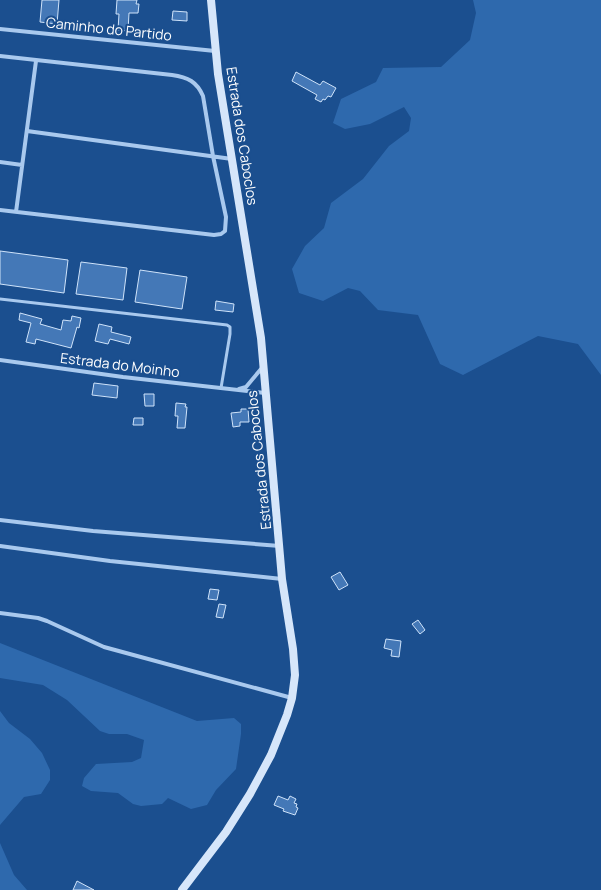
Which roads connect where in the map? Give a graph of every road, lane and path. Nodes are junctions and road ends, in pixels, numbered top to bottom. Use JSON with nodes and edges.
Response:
{"nodes":[{"id":1,"x":211,"y":0,"type":"edge"},
{"id":2,"x":0,"y":29,"type":"edge"},
{"id":3,"x":215,"y":51,"type":"junction"},
{"id":4,"x":0,"y":56,"type":"edge"},
{"id":5,"x":36,"y":61,"type":"junction"},
{"id":6,"x":27,"y":131,"type":"junction"},
{"id":7,"x":213,"y":156,"type":"junction"},
{"id":8,"x":233,"y":159,"type":"junction"},
{"id":9,"x":0,"y":162,"type":"edge"},
{"id":10,"x":22,"y":165,"type":"junction"},
{"id":11,"x":0,"y":210,"type":"edge"},
{"id":12,"x":16,"y":212,"type":"junction"},
{"id":13,"x":0,"y":299,"type":"edge"},
{"id":14,"x":0,"y":360,"type":"edge"},
{"id":15,"x":263,"y":369,"type":"junction"},
{"id":16,"x":221,"y":388,"type":"junction"},
{"id":17,"x":237,"y":390,"type":"junction"},
{"id":18,"x":265,"y":393,"type":"junction"},
{"id":19,"x":0,"y":520,"type":"edge"},
{"id":20,"x":0,"y":546,"type":"edge"},
{"id":21,"x":280,"y":546,"type":"junction"},
{"id":22,"x":282,"y":579,"type":"junction"},
{"id":23,"x":0,"y":613,"type":"edge"},
{"id":24,"x":292,"y":698,"type":"junction"},
{"id":25,"x":182,"y":890,"type":"edge"}],
"edges":[{"from":1,"to":3,"type":"street","name":"Estrada dos Caboclos"},
{"from":2,"to":3,"type":"street","name":"Caminho do Partido"},
{"from":3,"to":8,"type":"street","name":"Estrada dos Caboclos"},
{"from":4,"to":5,"type":"street"},
{"from":5,"to":6,"type":"street"},
{"from":5,"to":7,"type":"street"},
{"from":6,"to":7,"type":"street"},
{"from":6,"to":10,"type":"street"},
{"from":7,"to":8,"type":"street"},
{"from":7,"to":12,"type":"street"},
{"from":8,"to":15,"type":"street","name":"Estrada dos Caboclos"},
{"from":9,"to":10,"type":"street"},
{"from":10,"to":12,"type":"street"},
{"from":11,"to":12,"type":"street"},
{"from":13,"to":16,"type":"lane"},
{"from":14,"to":16,"type":"street","name":"Estrada do Moinho"},
{"from":15,"to":17,"type":"street"},
{"from":15,"to":18,"type":"street","name":"Estrada dos Caboclos"},
{"from":16,"to":17,"type":"street","name":"Estrada do Moinho"},
{"from":17,"to":18,"type":"street","name":"Estrada do Moinho"},
{"from":18,"to":21,"type":"street","name":"Estrada dos Caboclos"},
{"from":19,"to":21,"type":"street"},
{"from":20,"to":22,"type":"street"},
{"from":21,"to":22,"type":"street","name":"Estrada dos Caboclos"},
{"from":22,"to":24,"type":"street","name":"Estrada dos Caboclos"},
{"from":23,"to":24,"type":"street"},
{"from":24,"to":25,"type":"street","name":"Estrada dos Caboclos"}]}
